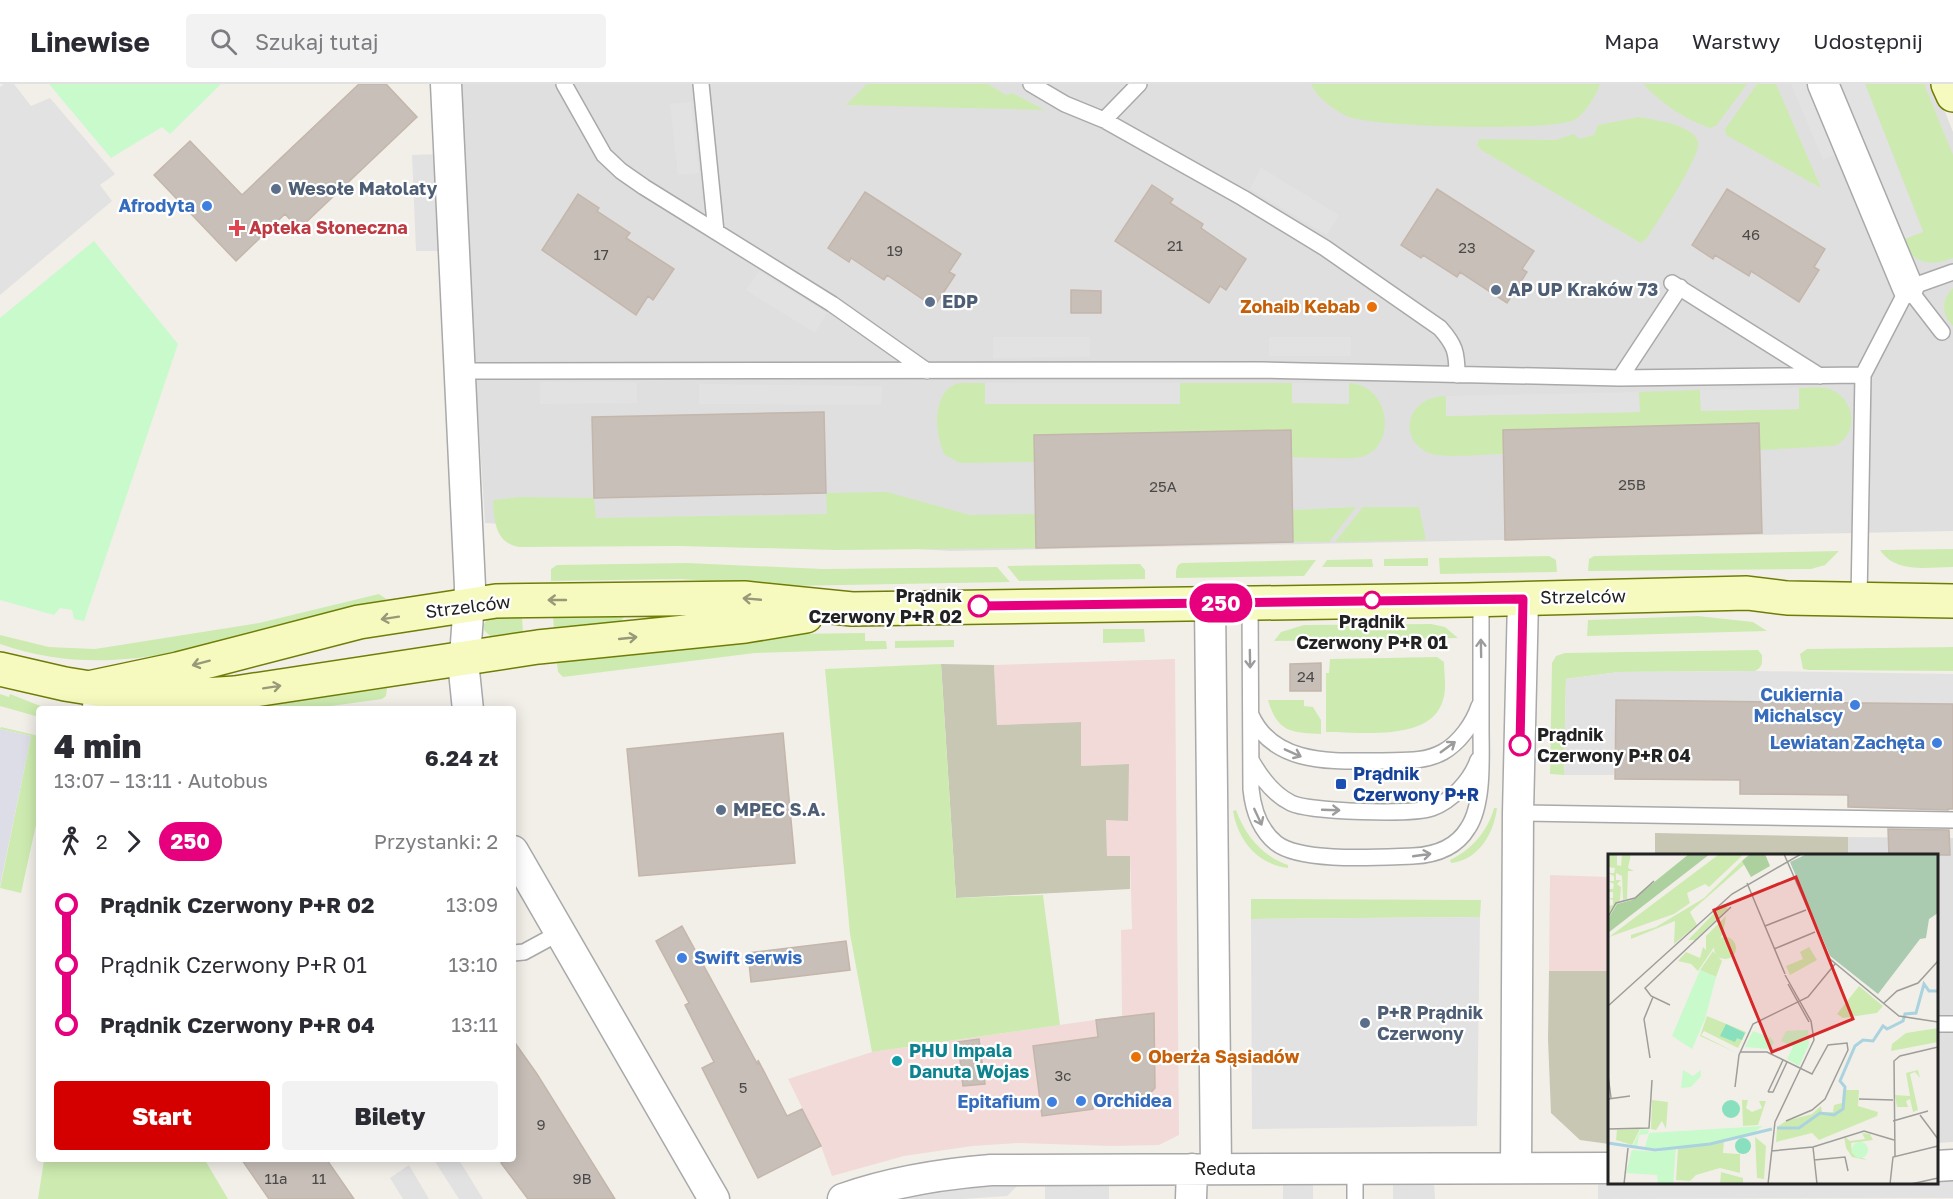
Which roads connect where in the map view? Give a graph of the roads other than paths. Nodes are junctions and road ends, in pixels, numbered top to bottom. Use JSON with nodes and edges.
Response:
{"nodes":[{"id":1,"x":564,"y":84,"type":"edge"},
{"id":2,"x":701,"y":84,"type":"edge"},
{"id":3,"x":1031,"y":84,"type":"edge"},
{"id":4,"x":1139,"y":84,"type":"edge"},
{"id":5,"x":1823,"y":84,"type":"edge"},
{"id":6,"x":1948,"y":84,"type":"edge"},
{"id":7,"x":1953,"y":95,"type":"edge"},
{"id":8,"x":447,"y":97,"type":"edge"},
{"id":9,"x":1104,"y":120,"type":"junction"},
{"id":10,"x":716,"y":232,"type":"junction"},
{"id":11,"x":1953,"y":272,"type":"edge"},
{"id":12,"x":1908,"y":288,"type":"junction"},
{"id":13,"x":1942,"y":332,"type":"dead end"},
{"id":14,"x":461,"y":371,"type":"junction"},
{"id":15,"x":927,"y":371,"type":"junction"},
{"id":16,"x":1458,"y":375,"type":"junction"},
{"id":17,"x":1863,"y":375,"type":"junction"},
{"id":18,"x":1820,"y":376,"type":"junction"},
{"id":19,"x":1620,"y":378,"type":"junction"},
{"id":20,"x":1523,"y":599,"type":"junction"},
{"id":21,"x":1481,"y":600,"type":"junction"},
{"id":22,"x":1859,"y":600,"type":"junction"},
{"id":23,"x":1953,"y":601,"type":"edge"},
{"id":24,"x":1210,"y":603,"type":"junction"},
{"id":25,"x":1251,"y":603,"type":"junction"},
{"id":26,"x":469,"y":605,"type":"junction"},
{"id":27,"x":852,"y":609,"type":"junction"},
{"id":28,"x":465,"y":658,"type":"junction"},
{"id":29,"x":0,"y":669,"type":"edge"},
{"id":30,"x":1482,"y":697,"type":"junction"},
{"id":31,"x":91,"y":698,"type":"edge"},
{"id":32,"x":468,"y":706,"type":"edge"},
{"id":33,"x":1251,"y":715,"type":"junction"},
{"id":34,"x":1481,"y":752,"type":"junction"},
{"id":35,"x":1251,"y":760,"type":"junction"},
{"id":36,"x":1518,"y":813,"type":"junction"},
{"id":37,"x":1953,"y":820,"type":"edge"},
{"id":38,"x":516,"y":856,"type":"edge"},
{"id":39,"x":560,"y":933,"type":"junction"},
{"id":40,"x":516,"y":953,"type":"edge"},
{"id":41,"x":1355,"y":1168,"type":"junction"},
{"id":42,"x":1516,"y":1168,"type":"junction"},
{"id":43,"x":1608,"y":1168,"type":"edge"},
{"id":44,"x":1204,"y":1169,"type":"junction"},
{"id":45,"x":714,"y":1199,"type":"edge"},
{"id":46,"x":843,"y":1199,"type":"edge"},
{"id":47,"x":1191,"y":1199,"type":"edge"},
{"id":48,"x":1355,"y":1199,"type":"edge"}],
"edges":[{"from":1,"to":10,"type":"lane"},
{"from":2,"to":10,"type":"lane"},
{"from":3,"to":9,"type":"lane"},
{"from":4,"to":9,"type":"lane"},
{"from":5,"to":12,"type":"street"},
{"from":6,"to":7,"type":"street"},
{"from":8,"to":14,"type":"street"},
{"from":9,"to":16,"type":"lane"},
{"from":10,"to":15,"type":"lane"},
{"from":11,"to":12,"type":"lane"},
{"from":12,"to":13,"type":"lane"},
{"from":12,"to":17,"type":"lane"},
{"from":14,"to":15,"type":"lane"},
{"from":14,"to":26,"type":"street"},
{"from":15,"to":16,"type":"lane"},
{"from":16,"to":19,"type":"lane"},
{"from":17,"to":18,"type":"lane"},
{"from":17,"to":22,"type":"lane"},
{"from":18,"to":19,"type":"lane"},
{"from":18,"to":19,"type":"lane"},
{"from":20,"to":21,"type":"street","name":"Strzelców"},
{"from":20,"to":22,"type":"street","name":"Strzelców"},
{"from":20,"to":36,"type":"street"},
{"from":21,"to":25,"type":"street","name":"Strzelców"},
{"from":30,"to":21,"type":"lane","one_way":true},
{"from":22,"to":23,"type":"street","name":"Strzelców"},
{"from":24,"to":25,"type":"street","name":"Strzelców"},
{"from":24,"to":27,"type":"street","name":"Strzelców"},
{"from":24,"to":44,"type":"street"},
{"from":25,"to":33,"type":"lane","one_way":true},
{"from":27,"to":26,"type":"street","name":"Strzelców","one_way":true},
{"from":26,"to":28,"type":"street"},
{"from":26,"to":31,"type":"street","name":"Strzelców","one_way":true},
{"from":28,"to":27,"type":"street","name":"Strzelców","one_way":true},
{"from":31,"to":28,"type":"street","name":"Strzelców","one_way":true},
{"from":28,"to":32,"type":"street"},
{"from":29,"to":31,"type":"street","name":"Strzelców"},
{"from":33,"to":30,"type":"lane","one_way":true},
{"from":30,"to":34,"type":"lane"},
{"from":33,"to":35,"type":"lane"},
{"from":35,"to":34,"type":"lane","one_way":true},
{"from":35,"to":34,"type":"lane","one_way":true},
{"from":36,"to":37,"type":"lane"},
{"from":36,"to":42,"type":"street"},
{"from":38,"to":39,"type":"street"},
{"from":39,"to":40,"type":"lane"},
{"from":39,"to":45,"type":"street"},
{"from":41,"to":42,"type":"street","name":"Reduta"},
{"from":41,"to":44,"type":"street","name":"Reduta"},
{"from":41,"to":48,"type":"lane"},
{"from":42,"to":43,"type":"street","name":"Reduta"},
{"from":44,"to":46,"type":"street","name":"Reduta"},
{"from":44,"to":47,"type":"street"}]}
